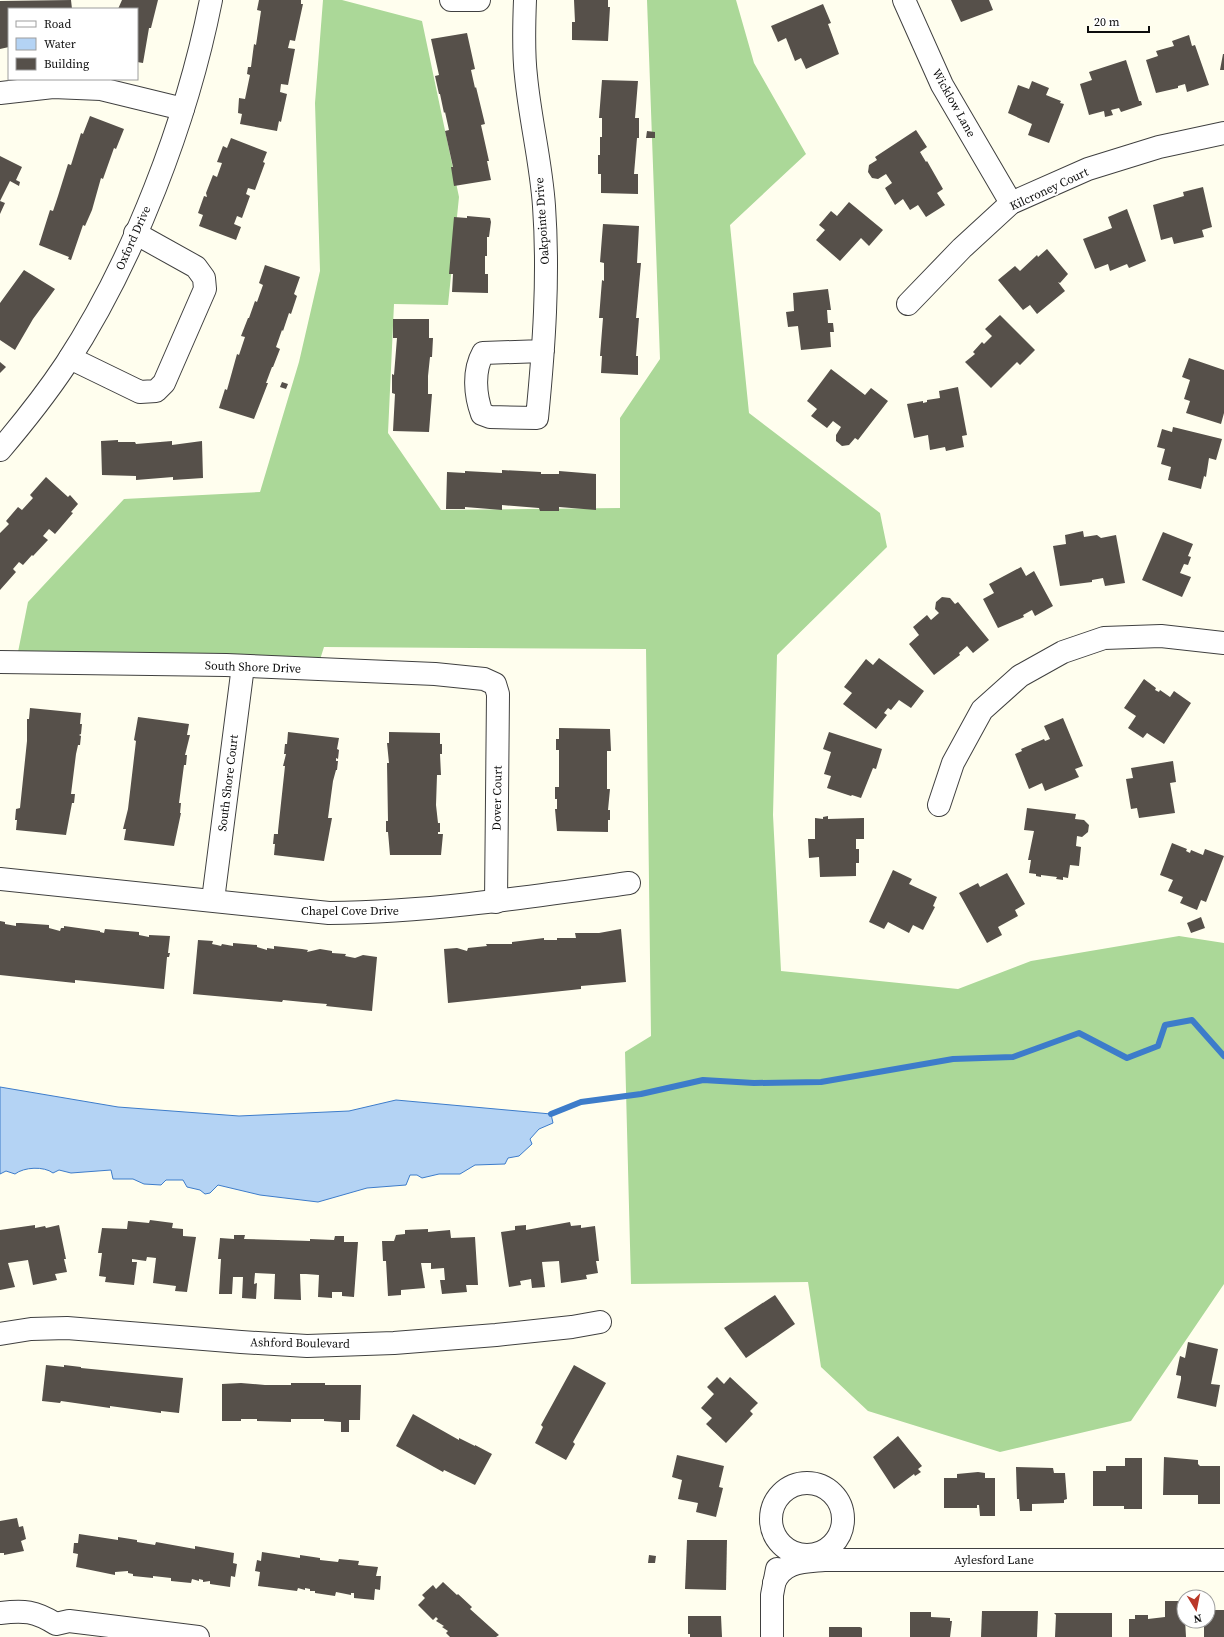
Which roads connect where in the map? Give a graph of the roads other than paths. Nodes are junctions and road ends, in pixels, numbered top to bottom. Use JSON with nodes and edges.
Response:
{"nodes":[{"id":1,"x":211,"y":0,"type":"edge"},
{"id":2,"x":451,"y":0,"type":"edge"},
{"id":3,"x":479,"y":0,"type":"edge"},
{"id":4,"x":525,"y":0,"type":"edge"},
{"id":5,"x":904,"y":0,"type":"edge"},
{"id":6,"x":0,"y":93,"type":"edge"},
{"id":7,"x":183,"y":109,"type":"junction"},
{"id":8,"x":1224,"y":133,"type":"edge"},
{"id":9,"x":1011,"y":203,"type":"junction"},
{"id":10,"x":135,"y":233,"type":"junction"},
{"id":11,"x":908,"y":304,"type":"dead end"},
{"id":12,"x":543,"y":351,"type":"junction"},
{"id":13,"x":70,"y":358,"type":"junction"},
{"id":14,"x":0,"y":450,"type":"edge"},
{"id":15,"x":1224,"y":643,"type":"edge"},
{"id":16,"x":0,"y":662,"type":"edge"},
{"id":17,"x":243,"y":666,"type":"junction"},
{"id":18,"x":498,"y":694,"type":"joint"},
{"id":19,"x":939,"y":805,"type":"dead end"},
{"id":20,"x":0,"y":879,"type":"edge"},
{"id":21,"x":628,"y":883,"type":"dead end"},
{"id":22,"x":213,"y":900,"type":"junction"},
{"id":23,"x":496,"y":902,"type":"junction"},
{"id":24,"x":600,"y":1322,"type":"dead end"},
{"id":25,"x":0,"y":1334,"type":"edge"},
{"id":26,"x":782,"y":1544,"type":"dead end"},
{"id":27,"x":1224,"y":1560,"type":"edge"},
{"id":28,"x":774,"y":1583,"type":"junction"},
{"id":29,"x":0,"y":1613,"type":"edge"},
{"id":30,"x":48,"y":1630,"type":"edge"},
{"id":31,"x":198,"y":1637,"type":"edge"},
{"id":32,"x":772,"y":1637,"type":"edge"}],
"edges":[{"from":1,"to":7,"type":"street","name":"Oxford Drive"},
{"from":2,"to":3,"type":"street"},
{"from":4,"to":12,"type":"street","name":"Oakpointe Drive"},
{"from":5,"to":9,"type":"street","name":"Wicklow Lane"},
{"from":6,"to":7,"type":"street"},
{"from":7,"to":10,"type":"street","name":"Oxford Drive"},
{"from":8,"to":9,"type":"street","name":"Kilcroney Court"},
{"from":9,"to":11,"type":"street","name":"Kilcroney Court"},
{"from":10,"to":13,"type":"street","name":"Oxford Drive"},
{"from":10,"to":13,"type":"street"},
{"from":12,"to":12,"type":"street","name":"Oakpointe Drive"},
{"from":13,"to":14,"type":"street","name":"Oxford Drive"},
{"from":15,"to":19,"type":"street"},
{"from":16,"to":17,"type":"street","name":"South Shore Drive"},
{"from":17,"to":18,"type":"street","name":"South Shore Drive"},
{"from":17,"to":22,"type":"street","name":"South Shore Court"},
{"from":18,"to":23,"type":"street","name":"Dover Court"},
{"from":20,"to":22,"type":"street","name":"Chapel Cove Drive"},
{"from":21,"to":23,"type":"street","name":"Chapel Cove Drive"},
{"from":22,"to":23,"type":"street","name":"Chapel Cove Drive"},
{"from":24,"to":25,"type":"street","name":"Ashford Boulevard"},
{"from":26,"to":28,"type":"street","name":"Aylesford Lane"},
{"from":27,"to":28,"type":"street","name":"Aylesford Lane"},
{"from":28,"to":32,"type":"street","name":"Aylesford Lane"},
{"from":29,"to":30,"type":"street"},
{"from":30,"to":31,"type":"street"}]}
